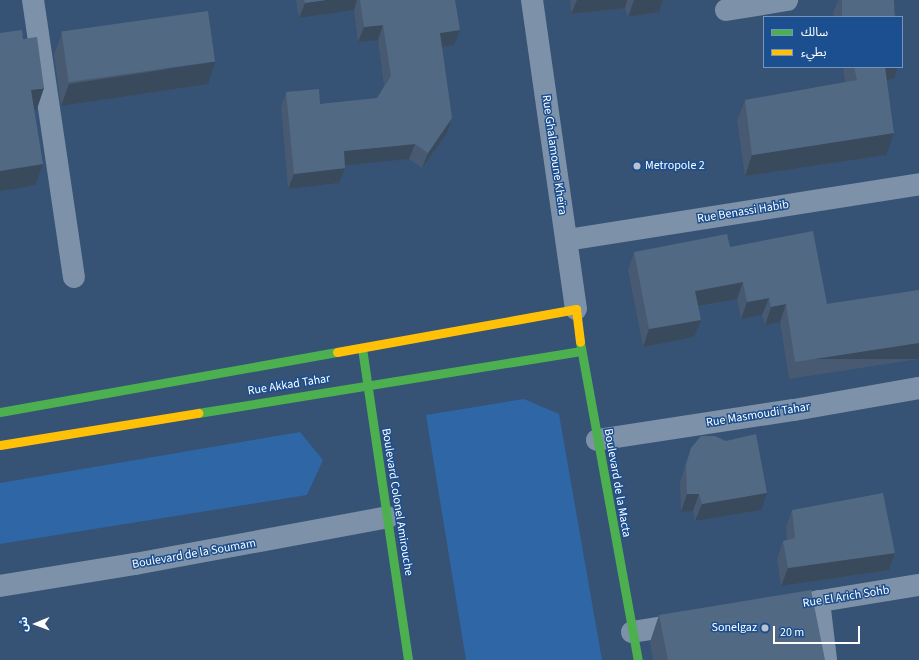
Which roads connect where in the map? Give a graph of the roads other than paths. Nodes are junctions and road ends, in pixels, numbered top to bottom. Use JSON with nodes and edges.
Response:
{"nodes":[{"id":1,"x":33,"y":0,"type":"edge"},
{"id":2,"x":532,"y":0,"type":"edge"},
{"id":3,"x":787,"y":0,"type":"edge"},
{"id":4,"x":726,"y":10,"type":"dead end"},
{"id":5,"x":919,"y":184,"type":"edge"},
{"id":6,"x":566,"y":240,"type":"junction"},
{"id":7,"x":74,"y":277,"type":"dead end"},
{"id":8,"x":576,"y":309,"type":"junction"},
{"id":9,"x":362,"y":348,"type":"junction"},
{"id":10,"x":581,"y":350,"type":"junction"},
{"id":11,"x":367,"y":385,"type":"junction"},
{"id":12,"x":919,"y":388,"type":"edge"},
{"id":13,"x":0,"y":412,"type":"edge"},
{"id":14,"x":597,"y":440,"type":"junction"},
{"id":15,"x":0,"y":445,"type":"edge"},
{"id":16,"x":388,"y":517,"type":"junction"},
{"id":17,"x":919,"y":585,"type":"edge"},
{"id":18,"x":0,"y":586,"type":"edge"},
{"id":19,"x":819,"y":601,"type":"junction"},
{"id":20,"x":764,"y":610,"type":"edge"},
{"id":21,"x":702,"y":621,"type":"edge"},
{"id":22,"x":632,"y":632,"type":"junction"},
{"id":23,"x":408,"y":660,"type":"edge"},
{"id":24,"x":638,"y":660,"type":"edge"},
{"id":25,"x":826,"y":660,"type":"edge"}],
"edges":[{"from":1,"to":7,"type":"street"},
{"from":2,"to":6,"type":"street","name":"Rue Ghalamoune Kheïra"},
{"from":3,"to":4,"type":"street"},
{"from":5,"to":6,"type":"street","name":"Rue Benassi Habib"},
{"from":6,"to":8,"type":"street","name":"Rue Ghalamoune Kheïra"},
{"from":8,"to":9,"type":"main road","name":"Rue Akkad Tahar"},
{"from":8,"to":10,"type":"main road","name":"Boulevard de la Macta"},
{"from":9,"to":11,"type":"main road","name":"Boulevard Colonel Amirouche"},
{"from":9,"to":13,"type":"main road","name":"Rue Akkad Tahar"},
{"from":10,"to":11,"type":"main road","name":"Rue Akkad Tahar"},
{"from":10,"to":14,"type":"main road","name":"Boulevard de la Macta"},
{"from":11,"to":15,"type":"main road","name":"Rue Akkad Tahar"},
{"from":11,"to":16,"type":"main road","name":"Boulevard Colonel Amirouche"},
{"from":12,"to":14,"type":"street","name":"Rue Masmoudi Tahar"},
{"from":14,"to":22,"type":"main road","name":"Boulevard de la Macta"},
{"from":16,"to":18,"type":"street","name":"Boulevard de la Soumam"},
{"from":16,"to":23,"type":"main road","name":"Boulevard Colonel Amirouche"},
{"from":17,"to":19,"type":"street","name":"Rue El Arich Sohb"},
{"from":19,"to":20,"type":"street","name":"Rue El Arich Sohb"},
{"from":19,"to":25,"type":"street"},
{"from":21,"to":22,"type":"street"},
{"from":22,"to":24,"type":"main road","name":"Boulevard de la Macta"}]}
